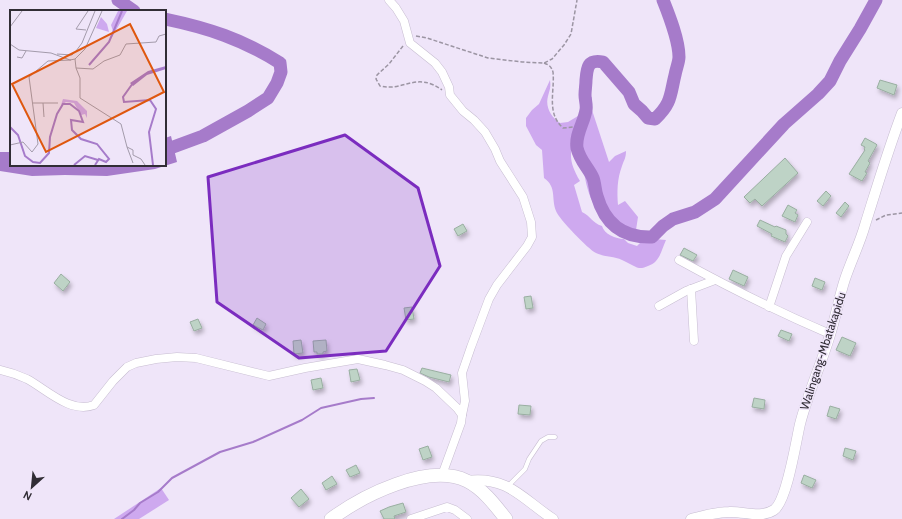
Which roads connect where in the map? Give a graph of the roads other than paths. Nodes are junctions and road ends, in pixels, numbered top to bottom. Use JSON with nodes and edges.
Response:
{"nodes":[{"id":1,"x":389,"y":0,"type":"edge"},
{"id":2,"x":902,"y":113,"type":"edge"},
{"id":3,"x":807,"y":222,"type":"dead end"},
{"id":4,"x":678,"y":260,"type":"dead end"},
{"id":5,"x":715,"y":280,"type":"junction"},
{"id":6,"x":691,"y":289,"type":"junction"},
{"id":7,"x":659,"y":306,"type":"dead end"},
{"id":8,"x":769,"y":306,"type":"junction"},
{"id":9,"x":830,"y":334,"type":"junction"},
{"id":10,"x":694,"y":341,"type":"dead end"},
{"id":11,"x":0,"y":370,"type":"edge"},
{"id":12,"x":462,"y":415,"type":"junction"},
{"id":13,"x":555,"y":437,"type":"dead end"},
{"id":14,"x":442,"y":475,"type":"junction"},
{"id":15,"x":467,"y":481,"type":"junction"},
{"id":16,"x":507,"y":486,"type":"junction"},
{"id":17,"x":330,"y":519,"type":"edge"},
{"id":18,"x":411,"y":519,"type":"edge"},
{"id":19,"x":468,"y":519,"type":"edge"},
{"id":20,"x":506,"y":519,"type":"edge"},
{"id":21,"x":553,"y":519,"type":"edge"},
{"id":22,"x":690,"y":519,"type":"edge"}],
"edges":[{"from":1,"to":12,"type":"street"},
{"from":2,"to":9,"type":"street","name":"Walingang-Mbatakapidu"},
{"from":3,"to":8,"type":"street"},
{"from":4,"to":5,"type":"street"},
{"from":5,"to":6,"type":"street"},
{"from":5,"to":8,"type":"street"},
{"from":6,"to":7,"type":"street"},
{"from":6,"to":10,"type":"street"},
{"from":8,"to":9,"type":"street"},
{"from":9,"to":22,"type":"street","name":"Walingang-Mbatakapidu"},
{"from":11,"to":12,"type":"street"},
{"from":12,"to":14,"type":"street"},
{"from":13,"to":16,"type":"lane"},
{"from":14,"to":15,"type":"highway"},
{"from":14,"to":17,"type":"highway"},
{"from":15,"to":16,"type":"street"},
{"from":15,"to":20,"type":"highway"},
{"from":16,"to":21,"type":"street"},
{"from":18,"to":19,"type":"street"}]}
